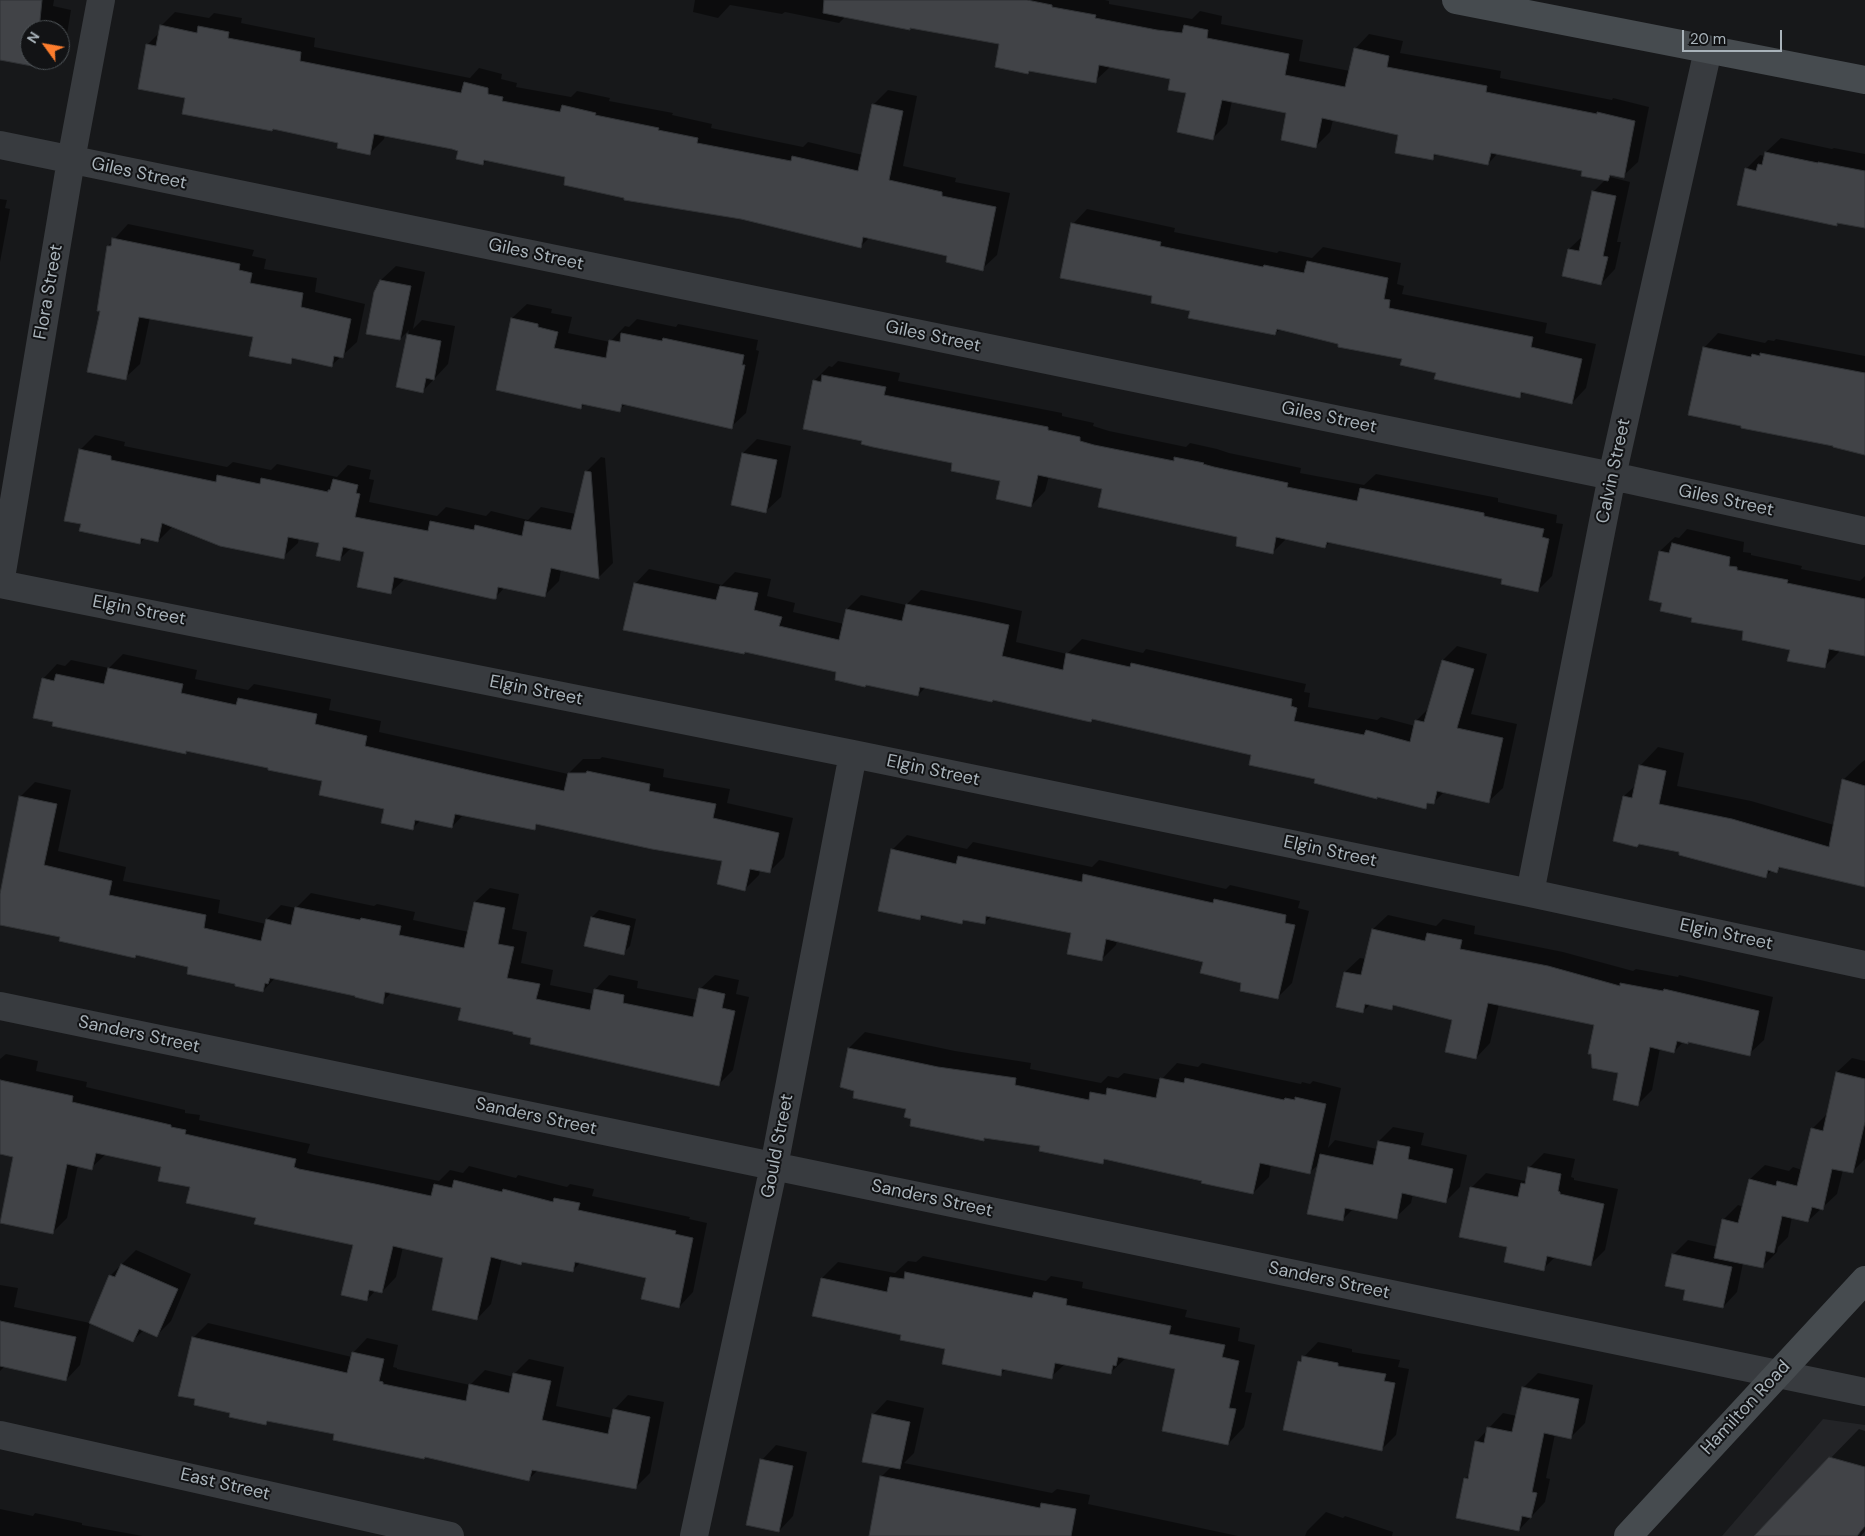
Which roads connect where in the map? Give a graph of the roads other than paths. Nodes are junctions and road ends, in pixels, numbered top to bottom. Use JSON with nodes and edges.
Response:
{"nodes":[{"id":1,"x":101,"y":0,"type":"edge"},
{"id":2,"x":1473,"y":2,"type":"edge"},
{"id":3,"x":1708,"y":50,"type":"junction"},
{"id":4,"x":1865,"y":80,"type":"edge"},
{"id":5,"x":0,"y":145,"type":"edge"},
{"id":6,"x":71,"y":160,"type":"junction"},
{"id":7,"x":1612,"y":476,"type":"junction"},
{"id":8,"x":1865,"y":531,"type":"edge"},
{"id":9,"x":0,"y":584,"type":"edge"},
{"id":10,"x":853,"y":754,"type":"junction"},
{"id":11,"x":1530,"y":893,"type":"junction"},
{"id":12,"x":1865,"y":965,"type":"edge"},
{"id":13,"x":0,"y":1006,"type":"edge"},
{"id":14,"x":774,"y":1166,"type":"junction"},
{"id":15,"x":1865,"y":1280,"type":"edge"},
{"id":16,"x":1778,"y":1374,"type":"junction"},
{"id":17,"x":1865,"y":1392,"type":"edge"},
{"id":18,"x":0,"y":1435,"type":"edge"},
{"id":19,"x":450,"y":1536,"type":"edge"},
{"id":20,"x":694,"y":1536,"type":"edge"},
{"id":21,"x":1628,"y":1536,"type":"edge"}],
"edges":[{"from":1,"to":6,"type":"street","name":"Flora Street"},
{"from":2,"to":3,"type":"main road"},
{"from":3,"to":4,"type":"main road"},
{"from":3,"to":7,"type":"street","name":"Calvin Street"},
{"from":5,"to":6,"type":"street","name":"Giles Street"},
{"from":6,"to":7,"type":"street","name":"Giles Street"},
{"from":6,"to":9,"type":"street","name":"Flora Street"},
{"from":7,"to":8,"type":"street","name":"Giles Street"},
{"from":7,"to":11,"type":"street","name":"Calvin Street"},
{"from":9,"to":10,"type":"street","name":"Elgin Street"},
{"from":10,"to":11,"type":"street","name":"Elgin Street"},
{"from":10,"to":14,"type":"street","name":"Gould Street"},
{"from":11,"to":12,"type":"street","name":"Elgin Street"},
{"from":13,"to":14,"type":"street","name":"Sanders Street"},
{"from":14,"to":16,"type":"street","name":"Sanders Street"},
{"from":14,"to":20,"type":"street","name":"Gould Street"},
{"from":15,"to":16,"type":"main road","name":"Hamilton Road"},
{"from":16,"to":17,"type":"street","name":"Sanders Street"},
{"from":16,"to":21,"type":"main road","name":"Hamilton Road"},
{"from":18,"to":19,"type":"street","name":"East Street"}]}
